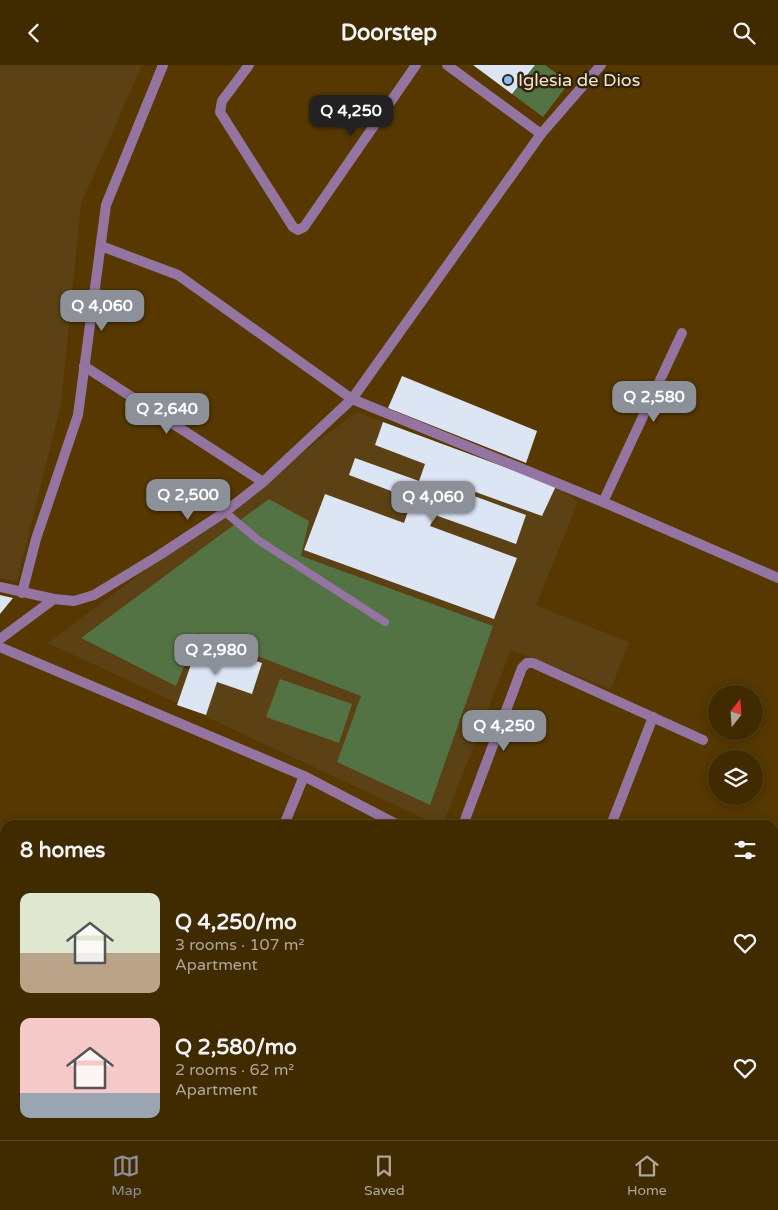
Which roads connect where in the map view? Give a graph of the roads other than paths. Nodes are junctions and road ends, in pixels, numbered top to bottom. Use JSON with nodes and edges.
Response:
{"nodes":[{"id":1,"x":163,"y":65,"type":"edge"},
{"id":2,"x":249,"y":65,"type":"edge"},
{"id":3,"x":416,"y":65,"type":"edge"},
{"id":4,"x":447,"y":65,"type":"edge"},
{"id":5,"x":601,"y":65,"type":"edge"},
{"id":6,"x":541,"y":134,"type":"junction"},
{"id":7,"x":101,"y":246,"type":"junction"},
{"id":8,"x":682,"y":333,"type":"dead end"},
{"id":9,"x":84,"y":366,"type":"junction"},
{"id":10,"x":352,"y":399,"type":"junction"},
{"id":11,"x":263,"y":482,"type":"junction"},
{"id":12,"x":603,"y":502,"type":"junction"},
{"id":13,"x":224,"y":512,"type":"junction"},
{"id":14,"x":778,"y":578,"type":"edge"},
{"id":15,"x":0,"y":587,"type":"edge"},
{"id":16,"x":22,"y":593,"type":"junction"},
{"id":17,"x":54,"y":599,"type":"junction"},
{"id":18,"x":385,"y":622,"type":"dead end"},
{"id":19,"x":0,"y":639,"type":"edge"},
{"id":20,"x":0,"y":647,"type":"edge"},
{"id":21,"x":653,"y":717,"type":"junction"},
{"id":22,"x":703,"y":739,"type":"dead end"},
{"id":23,"x":304,"y":776,"type":"junction"},
{"id":24,"x":286,"y":820,"type":"edge"},
{"id":25,"x":388,"y":820,"type":"edge"},
{"id":26,"x":465,"y":820,"type":"edge"},
{"id":27,"x":613,"y":820,"type":"edge"}],
"edges":[{"from":1,"to":7,"type":"street"},
{"from":2,"to":3,"type":"street"},
{"from":4,"to":6,"type":"street"},
{"from":5,"to":6,"type":"street"},
{"from":6,"to":10,"type":"street"},
{"from":7,"to":9,"type":"street"},
{"from":7,"to":10,"type":"street"},
{"from":8,"to":12,"type":"street"},
{"from":9,"to":11,"type":"street"},
{"from":9,"to":16,"type":"street"},
{"from":10,"to":11,"type":"street"},
{"from":10,"to":12,"type":"street"},
{"from":11,"to":13,"type":"street"},
{"from":12,"to":14,"type":"street"},
{"from":13,"to":17,"type":"street"},
{"from":13,"to":18,"type":"lane"},
{"from":15,"to":16,"type":"street"},
{"from":16,"to":17,"type":"street"},
{"from":17,"to":19,"type":"street"},
{"from":20,"to":23,"type":"street"},
{"from":21,"to":22,"type":"street"},
{"from":21,"to":26,"type":"street"},
{"from":21,"to":27,"type":"street"},
{"from":23,"to":24,"type":"street"},
{"from":23,"to":25,"type":"street"}]}
